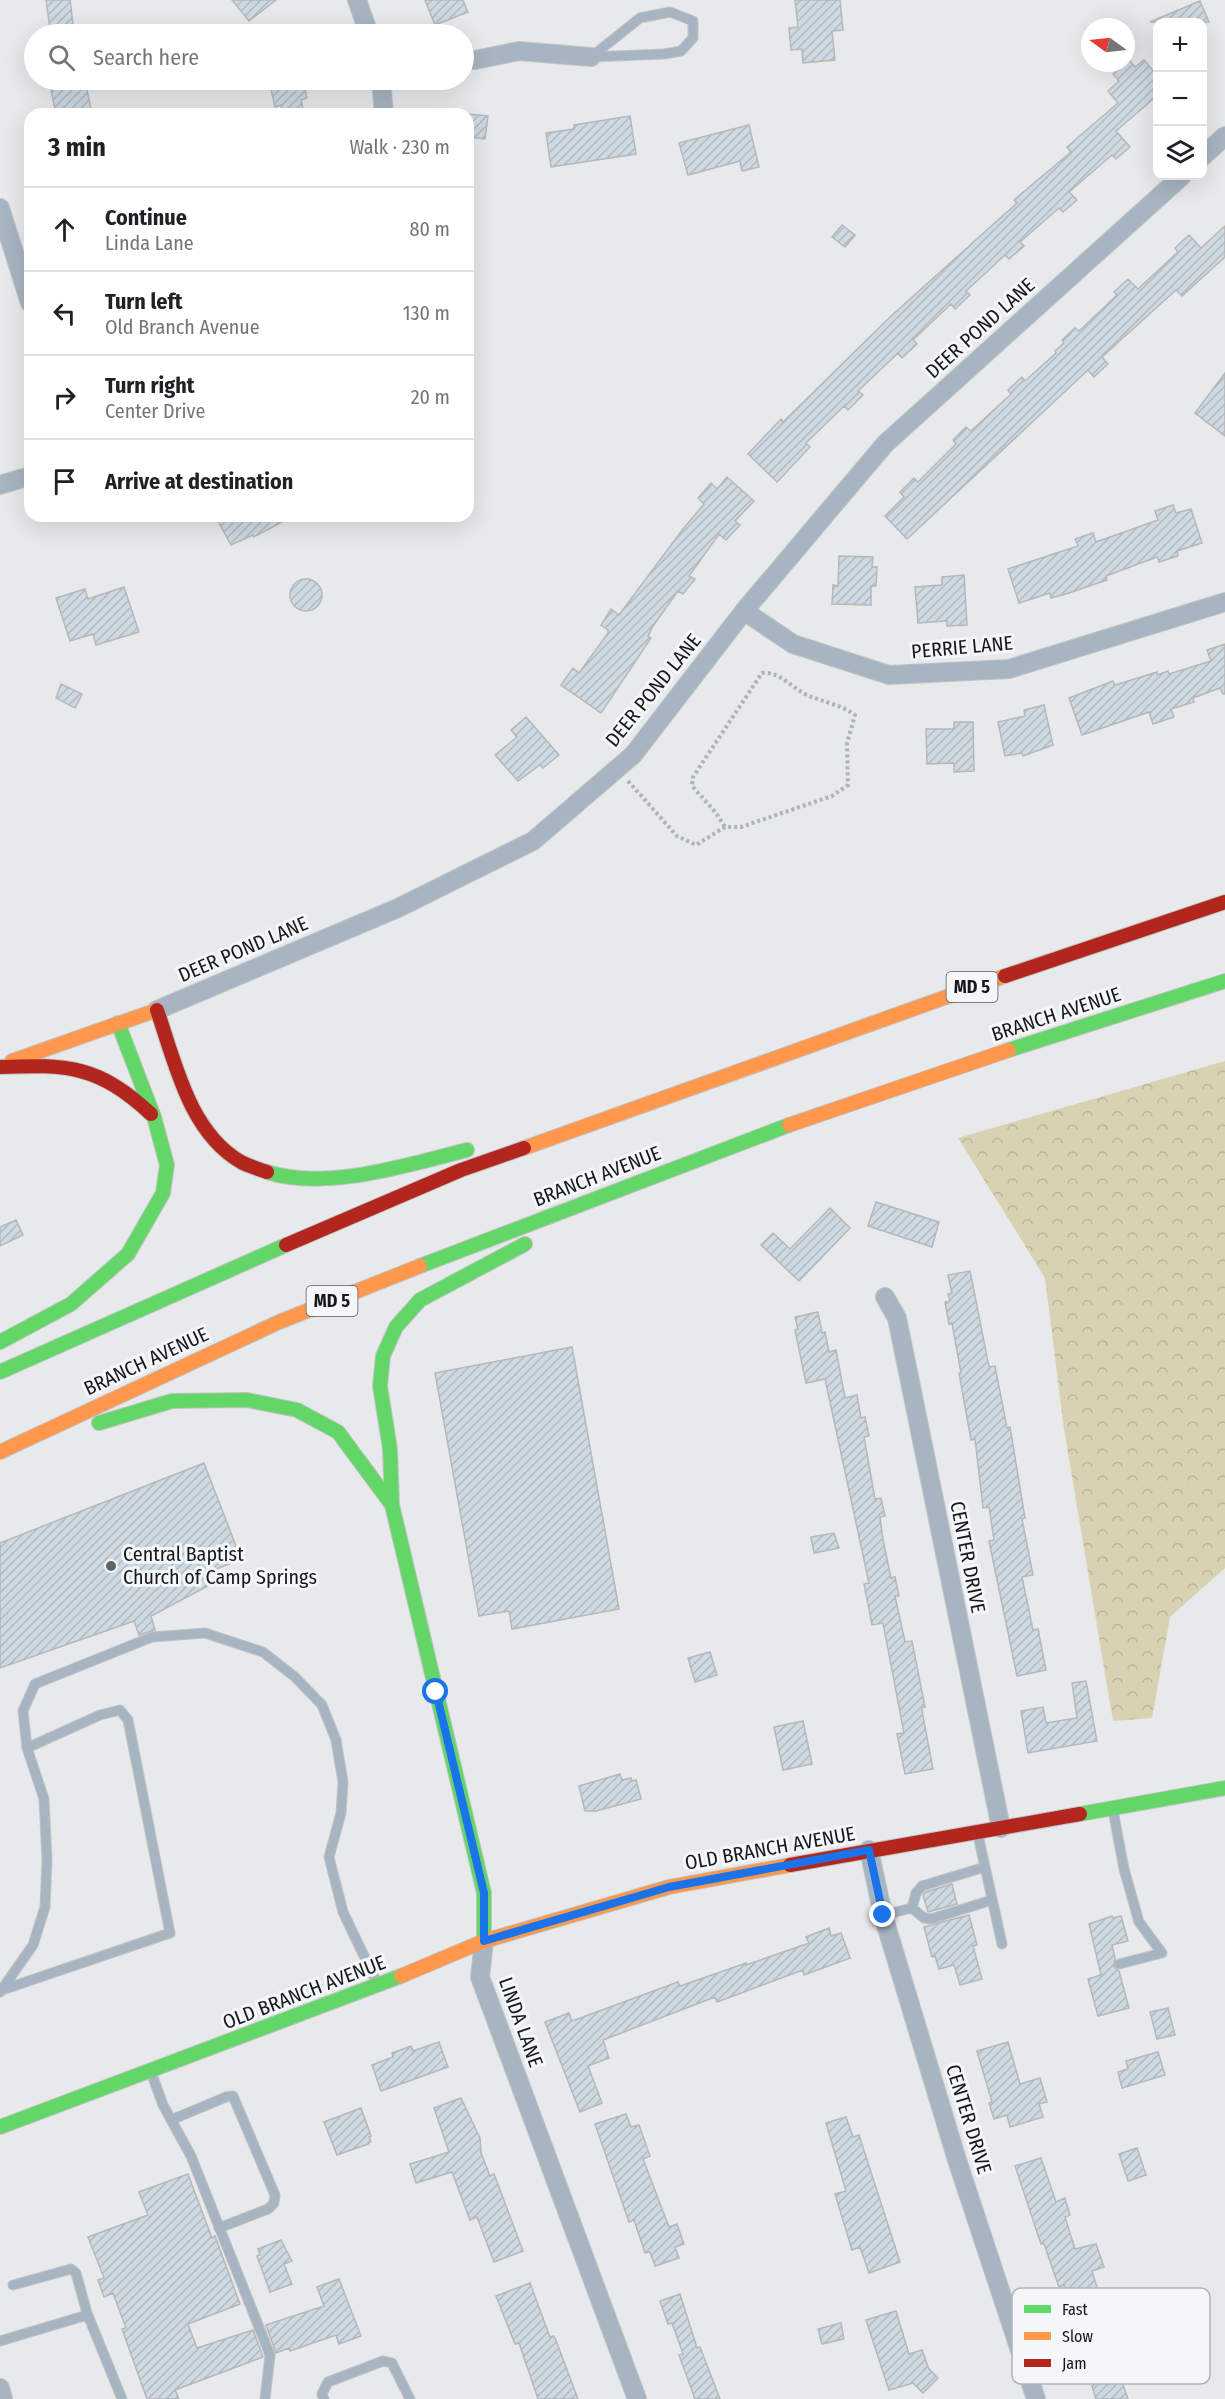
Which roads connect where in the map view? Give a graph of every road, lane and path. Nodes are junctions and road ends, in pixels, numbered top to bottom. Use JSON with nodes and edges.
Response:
{"nodes":[{"id":1,"x":357,"y":0,"type":"edge"},
{"id":2,"x":365,"y":24,"type":"edge"},
{"id":3,"x":591,"y":57,"type":"junction"},
{"id":4,"x":474,"y":60,"type":"edge"},
{"id":5,"x":382,"y":90,"type":"edge"},
{"id":6,"x":383,"y":108,"type":"edge"},
{"id":7,"x":1225,"y":136,"type":"edge"},
{"id":8,"x":1207,"y":153,"type":"edge"},
{"id":9,"x":1178,"y":180,"type":"edge"},
{"id":10,"x":0,"y":208,"type":"edge"},
{"id":11,"x":24,"y":284,"type":"edge"},
{"id":12,"x":24,"y":478,"type":"edge"},
{"id":13,"x":0,"y":485,"type":"edge"},
{"id":14,"x":1225,"y":603,"type":"edge"},
{"id":15,"x":744,"y":611,"type":"junction"},
{"id":16,"x":617,"y":768,"type":"junction"},
{"id":17,"x":725,"y":827,"type":"junction"},
{"id":18,"x":1225,"y":902,"type":"edge"},
{"id":19,"x":1225,"y":981,"type":"edge"},
{"id":20,"x":156,"y":1010,"type":"junction"},
{"id":21,"x":1143,"y":1022,"type":"dead end"},
{"id":22,"x":118,"y":1023,"type":"junction"},
{"id":23,"x":980,"y":1059,"type":"junction"},
{"id":24,"x":0,"y":1066,"type":"edge"},
{"id":25,"x":630,"y":1112,"type":"junction"},
{"id":26,"x":154,"y":1117,"type":"junction"},
{"id":27,"x":671,"y":1169,"type":"junction"},
{"id":28,"x":885,"y":1297,"type":"dead end"},
{"id":29,"x":0,"y":1342,"type":"edge"},
{"id":30,"x":0,"y":1372,"type":"edge"},
{"id":31,"x":85,"y":1429,"type":"dead end"},
{"id":32,"x":0,"y":1452,"type":"edge"},
{"id":33,"x":21,"y":1457,"type":"dead end"},
{"id":34,"x":0,"y":1467,"type":"edge"},
{"id":35,"x":392,"y":1505,"type":"junction"},
{"id":36,"x":27,"y":1748,"type":"junction"},
{"id":37,"x":1225,"y":1788,"type":"edge"},
{"id":38,"x":1113,"y":1808,"type":"junction"},
{"id":39,"x":1000,"y":1828,"type":"junction"},
{"id":40,"x":978,"y":1832,"type":"junction"},
{"id":41,"x":869,"y":1850,"type":"junction"},
{"id":42,"x":985,"y":1867,"type":"junction"},
{"id":43,"x":992,"y":1900,"type":"junction"},
{"id":44,"x":912,"y":1908,"type":"junction"},
{"id":45,"x":883,"y":1915,"type":"junction"},
{"id":46,"x":484,"y":1941,"type":"junction"},
{"id":47,"x":1002,"y":1944,"type":"dead end"},
{"id":48,"x":1119,"y":1964,"type":"dead end"},
{"id":49,"x":378,"y":1986,"type":"junction"},
{"id":50,"x":1,"y":1991,"type":"edge"},
{"id":51,"x":150,"y":2071,"type":"junction"},
{"id":52,"x":171,"y":2120,"type":"junction"},
{"id":53,"x":0,"y":2127,"type":"edge"},
{"id":54,"x":219,"y":2228,"type":"junction"},
{"id":55,"x":13,"y":2285,"type":"dead end"},
{"id":56,"x":87,"y":2313,"type":"junction"},
{"id":57,"x":1012,"y":2328,"type":"edge"},
{"id":58,"x":0,"y":2341,"type":"edge"},
{"id":59,"x":1030,"y":2384,"type":"edge"},
{"id":60,"x":0,"y":2388,"type":"edge"},
{"id":61,"x":3,"y":2399,"type":"edge"},
{"id":62,"x":122,"y":2399,"type":"edge"},
{"id":63,"x":265,"y":2399,"type":"edge"},
{"id":64,"x":324,"y":2399,"type":"edge"},
{"id":65,"x":410,"y":2399,"type":"edge"},
{"id":66,"x":636,"y":2399,"type":"edge"},
{"id":67,"x":1035,"y":2399,"type":"edge"}],
"edges":[{"from":1,"to":2,"type":"street"},
{"from":3,"to":3,"type":"lane"},
{"from":3,"to":4,"type":"street"},
{"from":5,"to":6,"type":"street"},
{"from":7,"to":8,"type":"street"},
{"from":9,"to":15,"type":"street","name":"DEER POND LANE"},
{"from":10,"to":11,"type":"street"},
{"from":12,"to":13,"type":"street"},
{"from":14,"to":15,"type":"street","name":"PERRIE LANE"},
{"from":15,"to":16,"type":"street","name":"DEER POND LANE"},
{"from":16,"to":17,"type":"path"},
{"from":16,"to":20,"type":"street","name":"DEER POND LANE"},
{"from":17,"to":17,"type":"path"},
{"from":18,"to":25,"type":"main road","number":"MD 5"},
{"from":19,"to":23,"type":"main road","name":"BRANCH AVENUE","number":"MD 5"},
{"from":20,"to":22,"type":"main road","name":"DEER POND LANE"},
{"from":20,"to":25,"type":"main road"},
{"from":21,"to":23,"type":"main road"},
{"from":22,"to":24,"type":"main road","name":"DEER POND LANE"},
{"from":22,"to":26,"type":"main road"},
{"from":23,"to":27,"type":"main road","name":"BRANCH AVENUE","number":"MD 5"},
{"from":24,"to":26,"type":"main road"},
{"from":25,"to":30,"type":"main road","number":"MD 5"},
{"from":26,"to":29,"type":"main road"},
{"from":27,"to":32,"type":"main road","name":"BRANCH AVENUE","number":"MD 5"},
{"from":27,"to":35,"type":"main road"},
{"from":28,"to":39,"type":"street","name":"CENTER DRIVE"},
{"from":31,"to":35,"type":"main road"},
{"from":33,"to":34,"type":"main road"},
{"from":35,"to":46,"type":"main road","name":"LINDA LANE"},
{"from":36,"to":49,"type":"lane"},
{"from":36,"to":50,"type":"lane"},
{"from":36,"to":50,"type":"lane"},
{"from":37,"to":38,"type":"main road","name":"OLD BRANCH AVENUE"},
{"from":38,"to":39,"type":"main road","name":"OLD BRANCH AVENUE"},
{"from":38,"to":48,"type":"lane"},
{"from":39,"to":40,"type":"main road","name":"OLD BRANCH AVENUE"},
{"from":40,"to":41,"type":"main road","name":"OLD BRANCH AVENUE"},
{"from":40,"to":42,"type":"lane"},
{"from":41,"to":45,"type":"street","name":"CENTER DRIVE"},
{"from":41,"to":46,"type":"main road","name":"OLD BRANCH AVENUE"},
{"from":42,"to":43,"type":"lane"},
{"from":42,"to":44,"type":"lane"},
{"from":43,"to":44,"type":"lane"},
{"from":43,"to":47,"type":"lane"},
{"from":44,"to":45,"type":"lane"},
{"from":45,"to":57,"type":"street","name":"CENTER DRIVE"},
{"from":46,"to":49,"type":"main road","name":"OLD BRANCH AVENUE"},
{"from":46,"to":66,"type":"street","name":"LINDA LANE"},
{"from":49,"to":51,"type":"main road","name":"OLD BRANCH AVENUE"},
{"from":51,"to":52,"type":"lane"},
{"from":51,"to":53,"type":"main road","name":"OLD BRANCH AVENUE"},
{"from":52,"to":54,"type":"lane"},
{"from":52,"to":54,"type":"lane"},
{"from":54,"to":63,"type":"lane"},
{"from":55,"to":56,"type":"lane"},
{"from":56,"to":58,"type":"lane"},
{"from":56,"to":62,"type":"lane"},
{"from":59,"to":67,"type":"street","name":"CENTER DRIVE"},
{"from":60,"to":61,"type":"street"},
{"from":64,"to":65,"type":"lane"}]}
